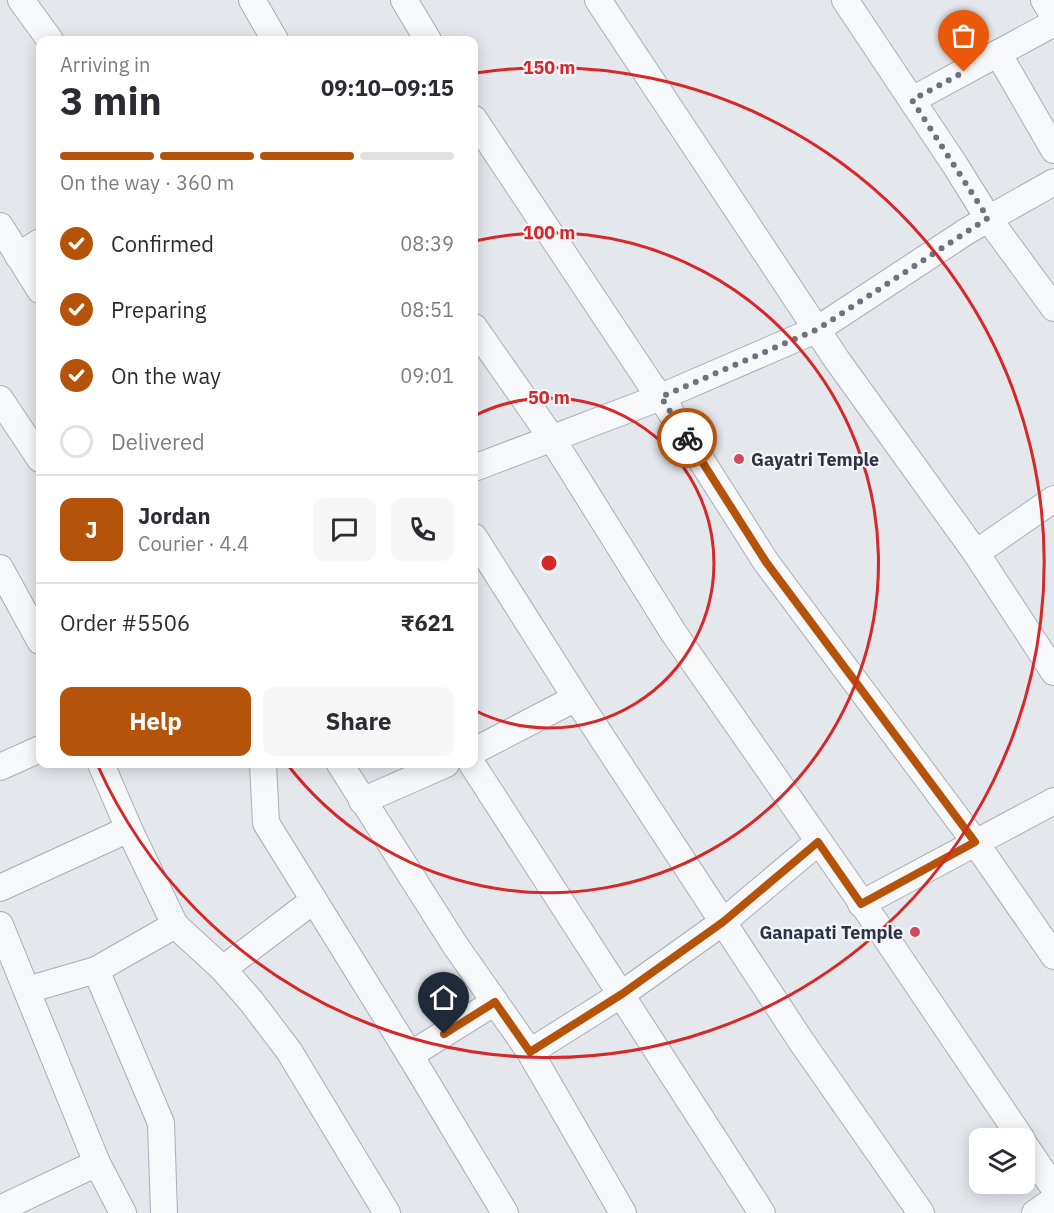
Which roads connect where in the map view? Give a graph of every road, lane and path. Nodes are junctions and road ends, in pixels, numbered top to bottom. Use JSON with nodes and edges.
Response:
{"nodes":[{"id":1,"x":20,"y":0,"type":"edge"},
{"id":2,"x":252,"y":0,"type":"edge"},
{"id":3,"x":404,"y":0,"type":"edge"},
{"id":4,"x":598,"y":0,"type":"edge"},
{"id":5,"x":846,"y":0,"type":"edge"},
{"id":6,"x":1044,"y":0,"type":"edge"},
{"id":7,"x":0,"y":9,"type":"edge"},
{"id":8,"x":1054,"y":16,"type":"edge"},
{"id":9,"x":1054,"y":23,"type":"edge"},
{"id":10,"x":47,"y":36,"type":"edge"},
{"id":11,"x":273,"y":36,"type":"edge"},
{"id":12,"x":426,"y":36,"type":"edge"},
{"id":13,"x":998,"y":53,"type":"junction"},
{"id":14,"x":912,"y":100,"type":"junction"},
{"id":15,"x":478,"y":124,"type":"edge"},
{"id":16,"x":1054,"y":150,"type":"edge"},
{"id":17,"x":1054,"y":182,"type":"edge"},
{"id":18,"x":988,"y":218,"type":"junction"},
{"id":19,"x":0,"y":226,"type":"edge"},
{"id":20,"x":36,"y":245,"type":"edge"},
{"id":21,"x":18,"y":256,"type":"junction"},
{"id":22,"x":36,"y":284,"type":"edge"},
{"id":23,"x":1054,"y":308,"type":"edge"},
{"id":24,"x":818,"y":329,"type":"junction"},
{"id":25,"x":478,"y":333,"type":"edge"},
{"id":26,"x":661,"y":397,"type":"junction"},
{"id":27,"x":0,"y":399,"type":"edge"},
{"id":28,"x":551,"y":437,"type":"junction"},
{"id":29,"x":36,"y":453,"type":"edge"},
{"id":30,"x":478,"y":466,"type":"edge"},
{"id":31,"x":1054,"y":499,"type":"edge"},
{"id":32,"x":478,"y":543,"type":"edge"},
{"id":33,"x":976,"y":553,"type":"junction"},
{"id":34,"x":0,"y":568,"type":"edge"},
{"id":35,"x":36,"y":634,"type":"edge"},
{"id":36,"x":1053,"y":669,"type":"edge"},
{"id":37,"x":576,"y":698,"type":"junction"},
{"id":38,"x":478,"y":749,"type":"edge"},
{"id":39,"x":36,"y":751,"type":"edge"},
{"id":40,"x":0,"y":767,"type":"edge"},
{"id":41,"x":103,"y":768,"type":"edge"},
{"id":42,"x":263,"y":768,"type":"edge"},
{"id":43,"x":342,"y":768,"type":"edge"},
{"id":44,"x":437,"y":768,"type":"edge"},
{"id":45,"x":475,"y":768,"type":"edge"},
{"id":46,"x":362,"y":801,"type":"junction"},
{"id":47,"x":1054,"y":801,"type":"edge"},
{"id":48,"x":129,"y":829,"type":"junction"},
{"id":49,"x":818,"y":842,"type":"junction"},
{"id":50,"x":975,"y":842,"type":"junction"},
{"id":51,"x":0,"y":888,"type":"edge"},
{"id":52,"x":314,"y":900,"type":"junction"},
{"id":53,"x":861,"y":904,"type":"junction"},
{"id":54,"x":723,"y":922,"type":"junction"},
{"id":55,"x":0,"y":925,"type":"edge"},
{"id":56,"x":175,"y":925,"type":"junction"},
{"id":57,"x":1054,"y":956,"type":"edge"},
{"id":58,"x":223,"y":969,"type":"junction"},
{"id":59,"x":96,"y":970,"type":"junction"},
{"id":60,"x":14,"y":978,"type":"edge"},
{"id":61,"x":622,"y":994,"type":"junction"},
{"id":62,"x":495,"y":1002,"type":"junction"},
{"id":63,"x":530,"y":1052,"type":"junction"},
{"id":64,"x":410,"y":1054,"type":"junction"},
{"id":65,"x":1014,"y":1128,"type":"edge"},
{"id":66,"x":1035,"y":1160,"type":"edge"},
{"id":67,"x":97,"y":1163,"type":"junction"},
{"id":68,"x":1054,"y":1188,"type":"edge"},
{"id":69,"x":1054,"y":1200,"type":"edge"},
{"id":70,"x":0,"y":1209,"type":"edge"},
{"id":71,"x":123,"y":1213,"type":"edge"},
{"id":72,"x":164,"y":1213,"type":"edge"},
{"id":73,"x":387,"y":1213,"type":"edge"},
{"id":74,"x":505,"y":1213,"type":"edge"},
{"id":75,"x":623,"y":1213,"type":"edge"},
{"id":76,"x":762,"y":1213,"type":"edge"},
{"id":77,"x":921,"y":1213,"type":"edge"},
{"id":78,"x":1035,"y":1213,"type":"edge"}],
"edges":[{"from":1,"to":7,"type":"street"},
{"from":1,"to":10,"type":"street"},
{"from":2,"to":11,"type":"street"},
{"from":3,"to":12,"type":"street"},
{"from":4,"to":24,"type":"street"},
{"from":5,"to":14,"type":"street"},
{"from":6,"to":8,"type":"street"},
{"from":9,"to":13,"type":"street"},
{"from":13,"to":14,"type":"street"},
{"from":13,"to":16,"type":"street"},
{"from":14,"to":18,"type":"street"},
{"from":15,"to":26,"type":"street"},
{"from":17,"to":18,"type":"street"},
{"from":18,"to":23,"type":"street"},
{"from":18,"to":24,"type":"street"},
{"from":19,"to":21,"type":"street"},
{"from":20,"to":21,"type":"street"},
{"from":21,"to":22,"type":"street"},
{"from":24,"to":26,"type":"street"},
{"from":24,"to":33,"type":"street"},
{"from":25,"to":28,"type":"street"},
{"from":26,"to":28,"type":"street"},
{"from":26,"to":50,"type":"street"},
{"from":27,"to":29,"type":"street"},
{"from":28,"to":30,"type":"street"},
{"from":28,"to":49,"type":"street"},
{"from":31,"to":33,"type":"street"},
{"from":32,"to":37,"type":"street"},
{"from":33,"to":36,"type":"street"},
{"from":34,"to":35,"type":"street"},
{"from":37,"to":38,"type":"street"},
{"from":37,"to":54,"type":"street"},
{"from":39,"to":40,"type":"street"},
{"from":41,"to":48,"type":"street"},
{"from":42,"to":52,"type":"street"},
{"from":43,"to":46,"type":"street"},
{"from":44,"to":46,"type":"street"},
{"from":45,"to":61,"type":"street"},
{"from":46,"to":62,"type":"street"},
{"from":47,"to":50,"type":"street"},
{"from":48,"to":51,"type":"street"},
{"from":48,"to":56,"type":"street"},
{"from":49,"to":53,"type":"street"},
{"from":49,"to":54,"type":"street"},
{"from":50,"to":53,"type":"street"},
{"from":50,"to":57,"type":"street"},
{"from":52,"to":58,"type":"street"},
{"from":52,"to":64,"type":"street"},
{"from":53,"to":65,"type":"street"},
{"from":54,"to":61,"type":"street"},
{"from":54,"to":77,"type":"street"},
{"from":55,"to":60,"type":"street"},
{"from":56,"to":58,"type":"street"},
{"from":56,"to":59,"type":"street"},
{"from":58,"to":73,"type":"street"},
{"from":59,"to":60,"type":"street"},
{"from":59,"to":72,"type":"street"},
{"from":60,"to":67,"type":"street"},
{"from":61,"to":63,"type":"street"},
{"from":61,"to":76,"type":"street"},
{"from":62,"to":63,"type":"street"},
{"from":62,"to":64,"type":"street"},
{"from":63,"to":75,"type":"street"},
{"from":64,"to":74,"type":"street"},
{"from":66,"to":68,"type":"street"},
{"from":67,"to":70,"type":"street"},
{"from":67,"to":71,"type":"street"},
{"from":69,"to":78,"type":"street"}]}
